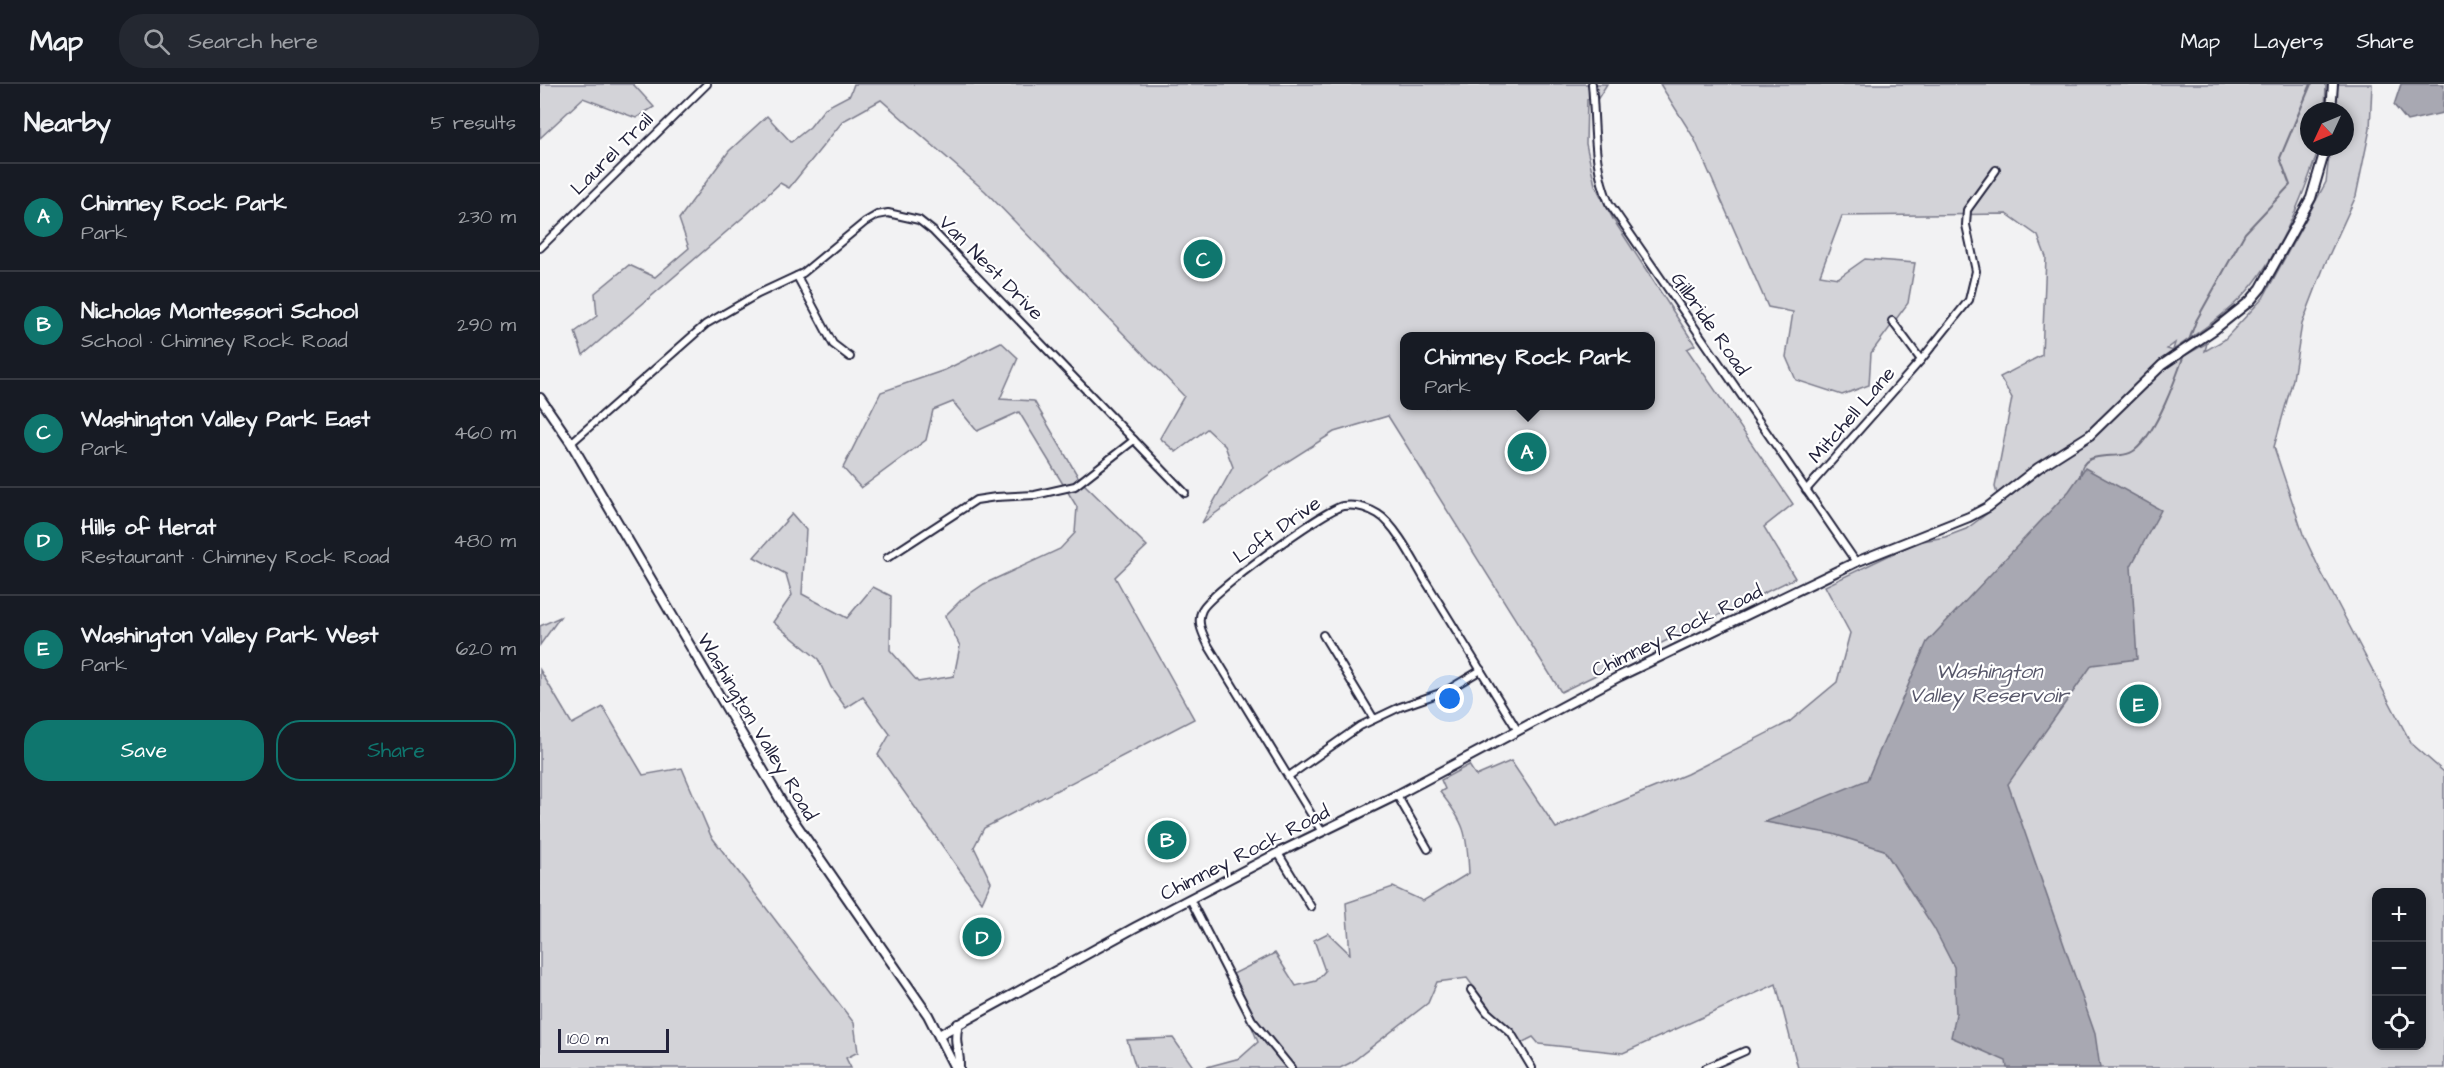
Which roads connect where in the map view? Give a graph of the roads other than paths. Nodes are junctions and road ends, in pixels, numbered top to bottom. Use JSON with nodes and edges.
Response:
{"nodes":[{"id":1,"x":707,"y":84,"type":"edge"},
{"id":2,"x":1592,"y":84,"type":"edge"},
{"id":3,"x":2333,"y":84,"type":"edge"},
{"id":4,"x":2332,"y":102,"type":"edge"},
{"id":5,"x":2323,"y":156,"type":"edge"},
{"id":6,"x":1996,"y":170,"type":"dead end"},
{"id":7,"x":540,"y":248,"type":"edge"},
{"id":8,"x":797,"y":276,"type":"junction"},
{"id":9,"x":1892,"y":321,"type":"dead end"},
{"id":10,"x":850,"y":357,"type":"dead end"},
{"id":11,"x":1921,"y":360,"type":"junction"},
{"id":12,"x":540,"y":398,"type":"edge"},
{"id":13,"x":1134,"y":440,"type":"junction"},
{"id":14,"x":571,"y":443,"type":"junction"},
{"id":15,"x":1806,"y":490,"type":"junction"},
{"id":16,"x":1185,"y":493,"type":"dead end"},
{"id":17,"x":887,"y":558,"type":"dead end"},
{"id":18,"x":1856,"y":562,"type":"junction"},
{"id":19,"x":1323,"y":635,"type":"dead end"},
{"id":20,"x":1481,"y":670,"type":"junction"},
{"id":21,"x":1374,"y":719,"type":"junction"},
{"id":22,"x":1518,"y":731,"type":"junction"},
{"id":23,"x":1289,"y":776,"type":"junction"},
{"id":24,"x":1397,"y":795,"type":"junction"},
{"id":25,"x":1322,"y":832,"type":"junction"},
{"id":26,"x":1428,"y":849,"type":"dead end"},
{"id":27,"x":1278,"y":853,"type":"junction"},
{"id":28,"x":1190,"y":899,"type":"junction"},
{"id":29,"x":1311,"y":907,"type":"dead end"},
{"id":30,"x":1471,"y":990,"type":"dead end"},
{"id":31,"x":958,"y":1024,"type":"junction"},
{"id":32,"x":939,"y":1035,"type":"junction"},
{"id":33,"x":1745,"y":1051,"type":"dead end"},
{"id":34,"x":957,"y":1068,"type":"edge"},
{"id":35,"x":1291,"y":1068,"type":"edge"},
{"id":36,"x":1532,"y":1068,"type":"edge"},
{"id":37,"x":1706,"y":1068,"type":"edge"}],
"edges":[{"from":1,"to":7,"type":"street","name":"Laurel Trail"},
{"from":2,"to":15,"type":"street","name":"Gilbride Road"},
{"from":3,"to":4,"type":"street"},
{"from":5,"to":18,"type":"street","name":"Chimney Rock Road"},
{"from":6,"to":11,"type":"street","name":"Mitchell Lane"},
{"from":8,"to":10,"type":"street"},
{"from":8,"to":13,"type":"street","name":"Van Nest Drive"},
{"from":8,"to":14,"type":"street","name":"Van Nest Drive"},
{"from":9,"to":11,"type":"street","name":"Mitchell Lane"},
{"from":11,"to":15,"type":"street","name":"Mitchell Lane"},
{"from":12,"to":14,"type":"street","name":"Washington Valley Road"},
{"from":13,"to":16,"type":"street","name":"Van Nest Drive"},
{"from":13,"to":17,"type":"street"},
{"from":14,"to":32,"type":"street","name":"Washington Valley Road"},
{"from":15,"to":18,"type":"street","name":"Gilbride Road"},
{"from":18,"to":22,"type":"street","name":"Chimney Rock Road"},
{"from":19,"to":21,"type":"street"},
{"from":20,"to":21,"type":"street"},
{"from":20,"to":22,"type":"street","name":"Loft Drive"},
{"from":20,"to":23,"type":"street","name":"Loft Drive"},
{"from":21,"to":23,"type":"street"},
{"from":22,"to":24,"type":"street","name":"Chimney Rock Road"},
{"from":23,"to":25,"type":"street","name":"Loft Drive"},
{"from":24,"to":25,"type":"street","name":"Chimney Rock Road"},
{"from":24,"to":26,"type":"street"},
{"from":25,"to":27,"type":"street","name":"Chimney Rock Road"},
{"from":27,"to":28,"type":"street","name":"Chimney Rock Road"},
{"from":27,"to":29,"type":"street"},
{"from":28,"to":31,"type":"street","name":"Chimney Rock Road"},
{"from":28,"to":35,"type":"street"},
{"from":30,"to":36,"type":"street"},
{"from":31,"to":32,"type":"street","name":"Chimney Rock Road"},
{"from":31,"to":34,"type":"street"},
{"from":32,"to":34,"type":"street","name":"Washington Valley Road"},
{"from":33,"to":37,"type":"street"}]}
